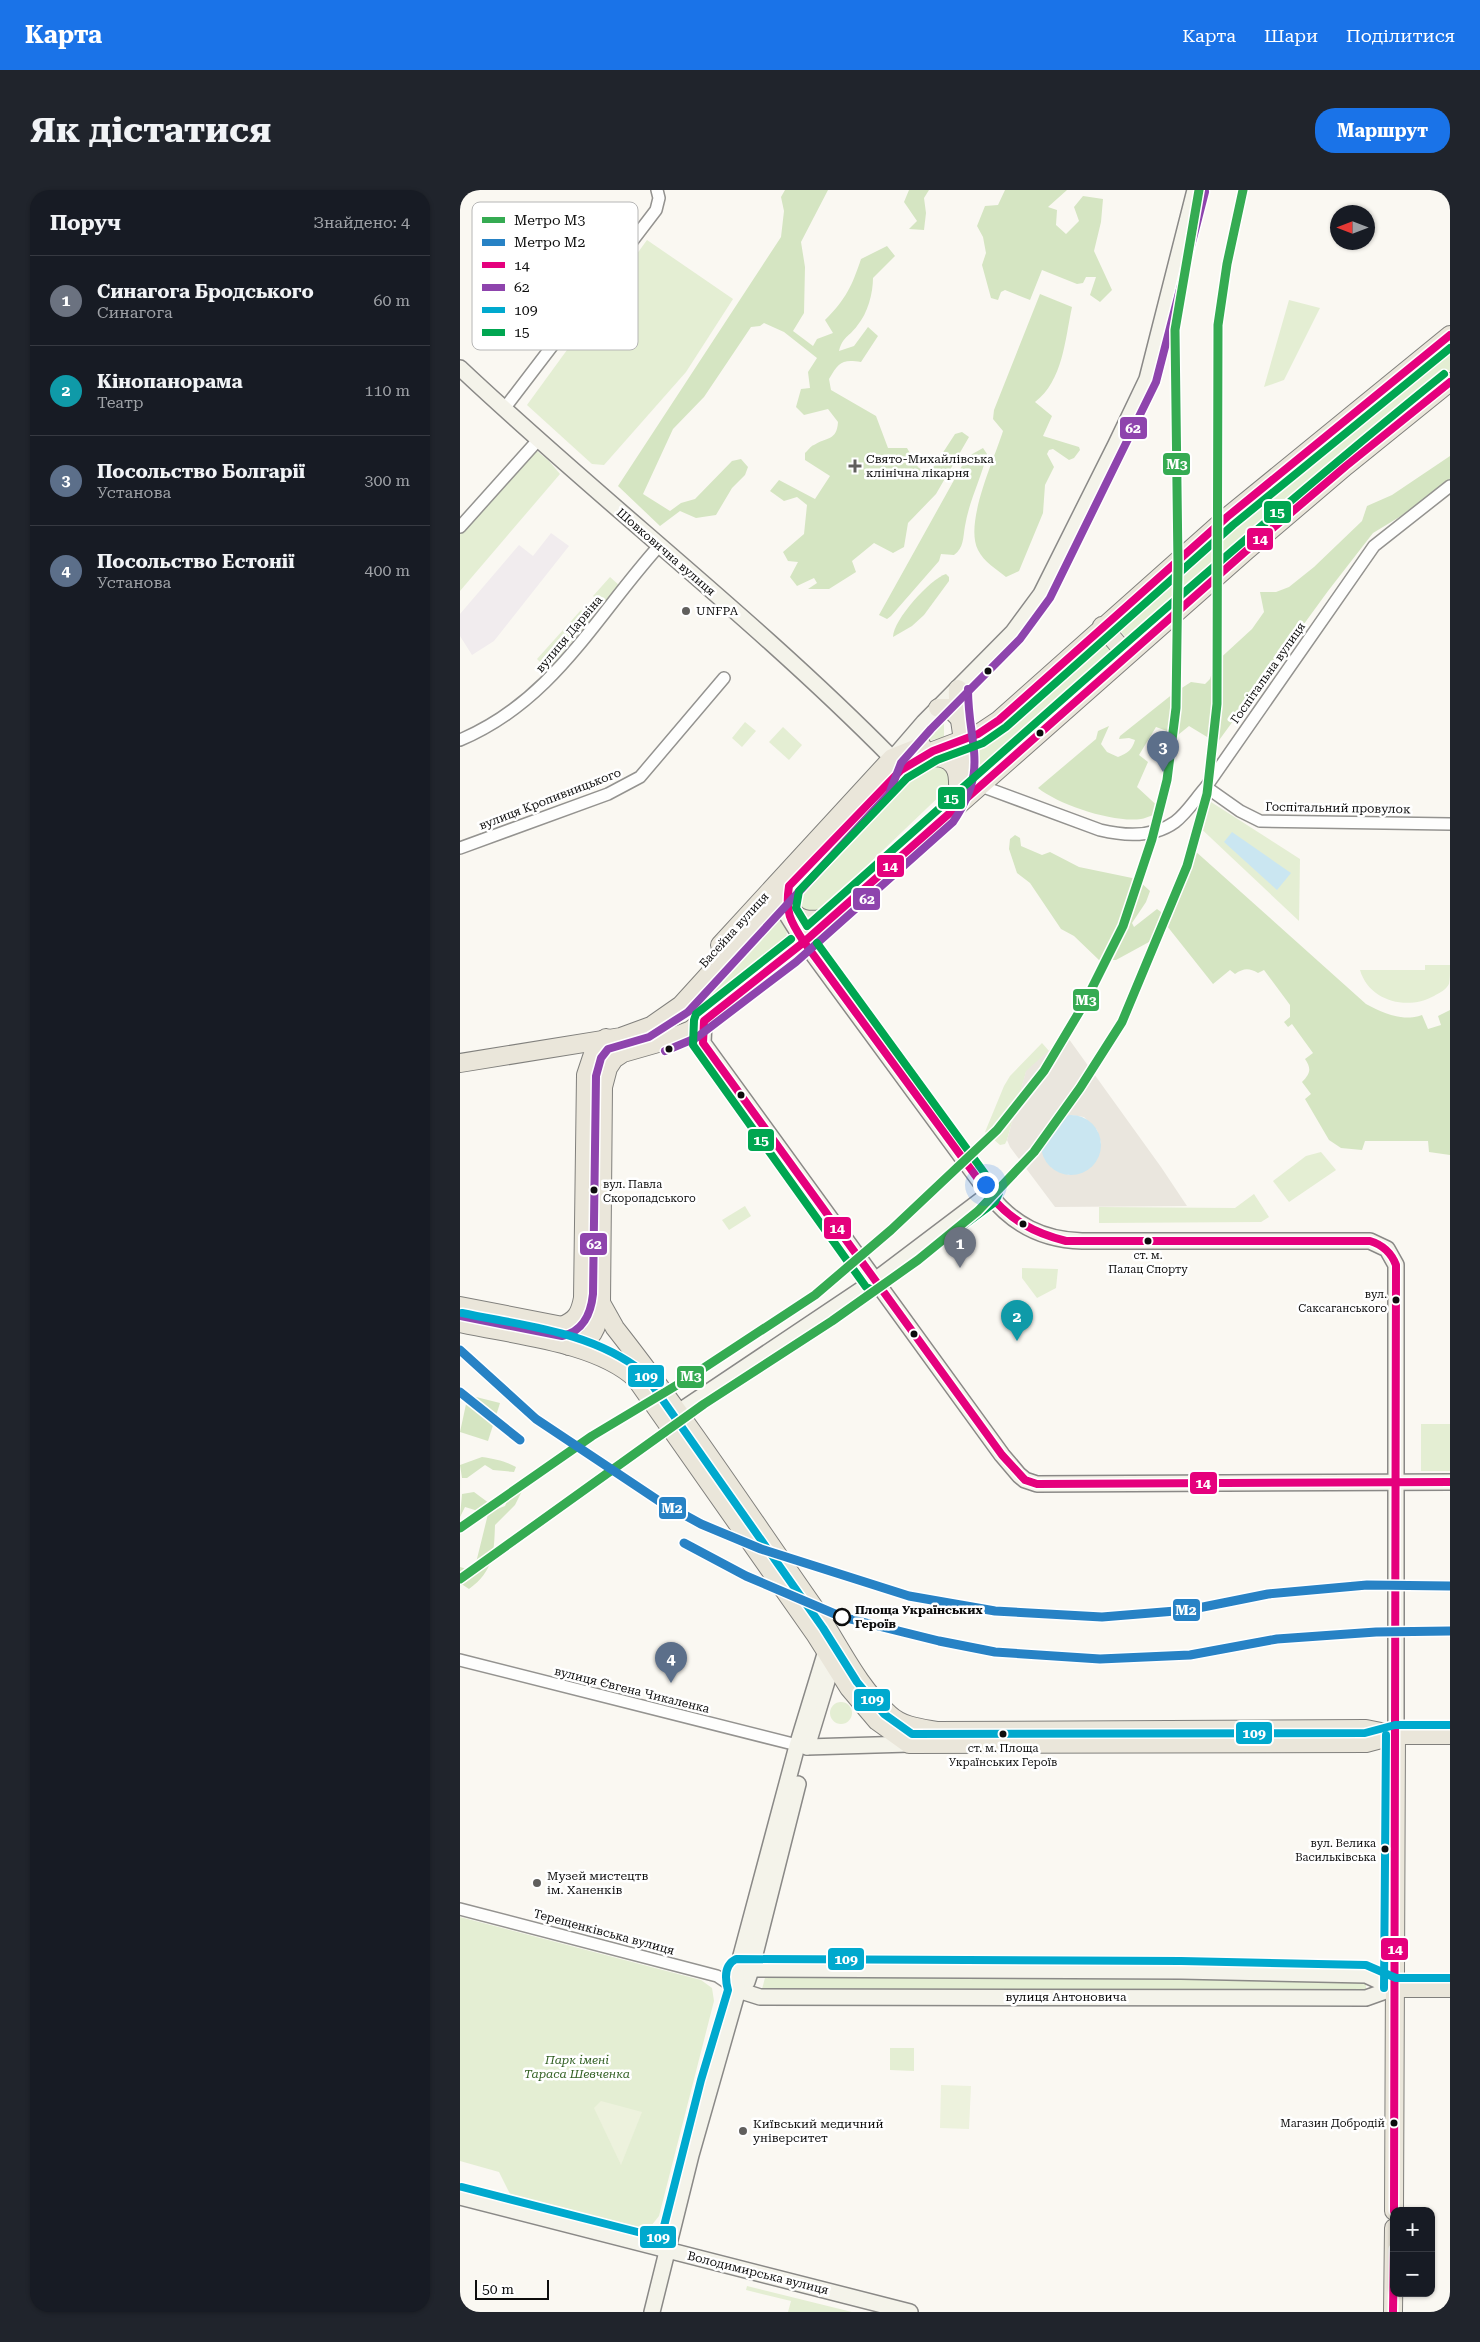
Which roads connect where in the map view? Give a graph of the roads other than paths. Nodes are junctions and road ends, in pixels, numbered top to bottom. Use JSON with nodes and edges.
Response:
{"nodes":[{"id":1,"x":657,"y":190,"type":"edge"},
{"id":2,"x":1195,"y":190,"type":"edge"},
{"id":3,"x":638,"y":234,"type":"edge"},
{"id":4,"x":1450,"y":336,"type":"edge"},
{"id":5,"x":549,"y":350,"type":"edge"},
{"id":6,"x":460,"y":368,"type":"edge"},
{"id":7,"x":1450,"y":382,"type":"edge"},
{"id":8,"x":504,"y":409,"type":"junction"},
{"id":9,"x":539,"y":439,"type":"junction"},
{"id":10,"x":1450,"y":486,"type":"edge"},
{"id":11,"x":460,"y":527,"type":"edge"},
{"id":12,"x":659,"y":546,"type":"junction"},
{"id":13,"x":1102,"y":626,"type":"junction"},
{"id":14,"x":1127,"y":655,"type":"junction"},
{"id":15,"x":724,"y":678,"type":"dead end"},
{"id":16,"x":958,"y":689,"type":"junction"},
{"id":17,"x":938,"y":708,"type":"junction"},
{"id":18,"x":958,"y":716,"type":"junction"},
{"id":19,"x":984,"y":731,"type":"junction"},
{"id":20,"x":460,"y":740,"type":"edge"},
{"id":21,"x":962,"y":740,"type":"junction"},
{"id":22,"x":892,"y":758,"type":"junction"},
{"id":23,"x":920,"y":758,"type":"junction"},
{"id":24,"x":981,"y":786,"type":"junction"},
{"id":25,"x":882,"y":787,"type":"junction"},
{"id":26,"x":1206,"y":787,"type":"junction"},
{"id":27,"x":955,"y":799,"type":"junction"},
{"id":28,"x":946,"y":815,"type":"junction"},
{"id":29,"x":1450,"y":824,"type":"edge"},
{"id":30,"x":460,"y":848,"type":"edge"},
{"id":31,"x":788,"y":893,"type":"junction"},
{"id":32,"x":834,"y":915,"type":"junction"},
{"id":33,"x":804,"y":942,"type":"junction"},
{"id":34,"x":704,"y":1021,"type":"junction"},
{"id":35,"x":598,"y":1047,"type":"junction"},
{"id":36,"x":460,"y":1063,"type":"edge"},
{"id":37,"x":603,"y":1087,"type":"junction"},
{"id":38,"x":989,"y":1194,"type":"junction"},
{"id":39,"x":874,"y":1280,"type":"junction"},
{"id":40,"x":601,"y":1303,"type":"junction"},
{"id":41,"x":460,"y":1306,"type":"edge"},
{"id":42,"x":460,"y":1324,"type":"edge"},
{"id":43,"x":562,"y":1326,"type":"junction"},
{"id":44,"x":594,"y":1332,"type":"junction"},
{"id":45,"x":569,"y":1346,"type":"junction"},
{"id":46,"x":635,"y":1353,"type":"junction"},
{"id":47,"x":677,"y":1412,"type":"junction"},
{"id":48,"x":1397,"y":1482,"type":"junction"},
{"id":49,"x":1450,"y":1482,"type":"edge"},
{"id":50,"x":832,"y":1653,"type":"junction"},
{"id":51,"x":460,"y":1660,"type":"edge"},
{"id":52,"x":1396,"y":1735,"type":"junction"},
{"id":53,"x":1450,"y":1735,"type":"edge"},
{"id":54,"x":909,"y":1744,"type":"junction"},
{"id":55,"x":802,"y":1747,"type":"junction"},
{"id":56,"x":460,"y":1908,"type":"edge"},
{"id":57,"x":744,"y":1969,"type":"junction"},
{"id":58,"x":1394,"y":1988,"type":"junction"},
{"id":59,"x":1450,"y":1988,"type":"edge"},
{"id":60,"x":738,"y":1990,"type":"junction"},
{"id":61,"x":460,"y":2197,"type":"edge"},
{"id":62,"x":1394,"y":2207,"type":"edge"},
{"id":63,"x":668,"y":2250,"type":"junction"},
{"id":64,"x":1394,"y":2252,"type":"edge"},
{"id":65,"x":652,"y":2312,"type":"edge"},
{"id":66,"x":910,"y":2312,"type":"edge"},
{"id":67,"x":1394,"y":2312,"type":"edge"}],
"edges":[{"from":1,"to":3,"type":"street"},
{"from":2,"to":16,"type":"main road"},
{"from":4,"to":13,"type":"main road"},
{"from":5,"to":8,"type":"street"},
{"from":6,"to":8,"type":"main road","name":"Шовковична вулиця"},
{"from":7,"to":14,"type":"main road"},
{"from":8,"to":9,"type":"main road","name":"Шовковична вулиця"},
{"from":9,"to":11,"type":"street"},
{"from":9,"to":12,"type":"main road","name":"Шовковична вулиця"},
{"from":10,"to":26,"type":"street","name":"Госпітальна вулиця"},
{"from":12,"to":20,"type":"street","name":"вулиця Дарвіна"},
{"from":12,"to":22,"type":"main road","name":"Шовковична вулиця"},
{"from":13,"to":14,"type":"main road"},
{"from":13,"to":19,"type":"main road"},
{"from":14,"to":24,"type":"main road"},
{"from":15,"to":30,"type":"street","name":"вулиця Кропивницького"},
{"from":16,"to":17,"type":"main road"},
{"from":16,"to":18,"type":"main road"},
{"from":17,"to":18,"type":"main road"},
{"from":17,"to":22,"type":"main road"},
{"from":18,"to":19,"type":"main road"},
{"from":18,"to":21,"type":"main road"},
{"from":19,"to":21,"type":"main road"},
{"from":21,"to":22,"type":"main road"},
{"from":21,"to":23,"type":"main road","name":"Басейна вулиця"},
{"from":21,"to":27,"type":"main road"},
{"from":22,"to":25,"type":"main road"},
{"from":22,"to":35,"type":"main road","name":"Басейна вулиця"},
{"from":23,"to":25,"type":"main road","name":"Басейна вулиця"},
{"from":23,"to":27,"type":"main road"},
{"from":24,"to":26,"type":"street","name":"Госпітальна вулиця"},
{"from":24,"to":28,"type":"main road"},
{"from":25,"to":31,"type":"main road","name":"Басейна вулиця"},
{"from":26,"to":29,"type":"street","name":"Госпітальний провулок"},
{"from":27,"to":28,"type":"main road"},
{"from":28,"to":32,"type":"main road"},
{"from":31,"to":32,"type":"main road"},
{"from":31,"to":33,"type":"main road"},
{"from":31,"to":35,"type":"main road","name":"Басейна вулиця"},
{"from":32,"to":33,"type":"main road"},
{"from":33,"to":34,"type":"main road"},
{"from":33,"to":38,"type":"main road"},
{"from":34,"to":37,"type":"main road"},
{"from":34,"to":39,"type":"main road"},
{"from":35,"to":36,"type":"main road","name":"Басейна вулиця"},
{"from":35,"to":37,"type":"main road"},
{"from":35,"to":43,"type":"main road"},
{"from":37,"to":40,"type":"main road"},
{"from":38,"to":39,"type":"main road"},
{"from":38,"to":48,"type":"main road"},
{"from":39,"to":47,"type":"main road"},
{"from":39,"to":48,"type":"main road"},
{"from":40,"to":44,"type":"main road"},
{"from":40,"to":46,"type":"main road"},
{"from":41,"to":43,"type":"main road"},
{"from":42,"to":45,"type":"main road"},
{"from":43,"to":44,"type":"main road"},
{"from":44,"to":45,"type":"main road"},
{"from":44,"to":46,"type":"main road"},
{"from":45,"to":50,"type":"main road"},
{"from":46,"to":47,"type":"main road"},
{"from":47,"to":50,"type":"main road"},
{"from":48,"to":49,"type":"main road"},
{"from":48,"to":52,"type":"main road"},
{"from":50,"to":52,"type":"main road"},
{"from":50,"to":54,"type":"main road"},
{"from":50,"to":55,"type":"main road"},
{"from":51,"to":55,"type":"street","name":"вулиця Євгена Чикаленка"},
{"from":52,"to":53,"type":"main road"},
{"from":52,"to":54,"type":"main road"},
{"from":52,"to":58,"type":"main road"},
{"from":54,"to":55,"type":"main road"},
{"from":55,"to":57,"type":"main road"},
{"from":56,"to":60,"type":"street","name":"Терещенківська вулиця"},
{"from":57,"to":58,"type":"main road","name":"вулиця Антоновича"},
{"from":57,"to":60,"type":"main road"},
{"from":58,"to":59,"type":"main road","name":"вулиця Антоновича"},
{"from":58,"to":60,"type":"main road","name":"вулиця Антоновича"},
{"from":58,"to":62,"type":"main road"},
{"from":60,"to":63,"type":"main road"},
{"from":61,"to":63,"type":"main road","name":"Володимирська вулиця"},
{"from":63,"to":65,"type":"main road"},
{"from":63,"to":66,"type":"main road","name":"Володимирська вулиця"},
{"from":64,"to":67,"type":"main road"}]}
